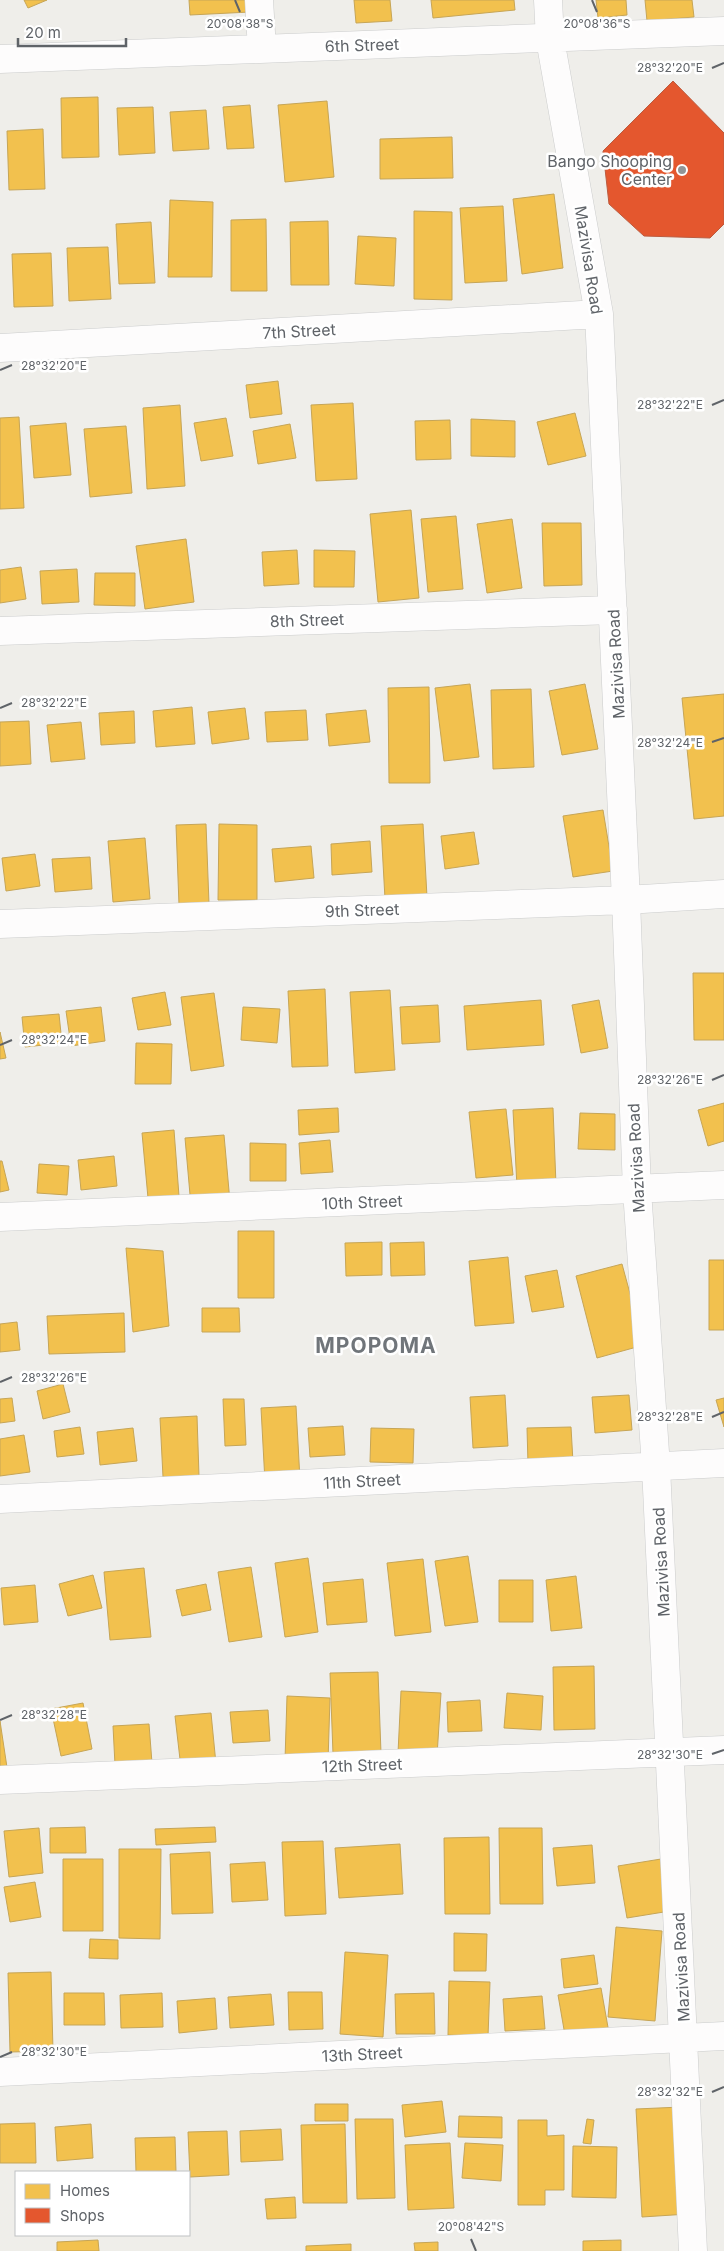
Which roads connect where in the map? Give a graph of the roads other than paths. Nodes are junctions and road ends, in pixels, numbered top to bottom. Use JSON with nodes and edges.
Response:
{"nodes":[{"id":1,"x":259,"y":0,"type":"edge"},
{"id":2,"x":548,"y":0,"type":"edge"},
{"id":3,"x":724,"y":31,"type":"edge"},
{"id":4,"x":550,"y":39,"type":"junction"},
{"id":5,"x":262,"y":49,"type":"junction"},
{"id":6,"x":0,"y":60,"type":"edge"},
{"id":7,"x":599,"y":314,"type":"junction"},
{"id":8,"x":0,"y":348,"type":"edge"},
{"id":9,"x":614,"y":610,"type":"junction"},
{"id":10,"x":0,"y":631,"type":"edge"},
{"id":11,"x":724,"y":894,"type":"edge"},
{"id":12,"x":626,"y":900,"type":"junction"},
{"id":13,"x":0,"y":924,"type":"edge"},
{"id":14,"x":724,"y":1185,"type":"edge"},
{"id":15,"x":637,"y":1190,"type":"junction"},
{"id":16,"x":0,"y":1217,"type":"edge"},
{"id":17,"x":724,"y":1463,"type":"edge"},
{"id":18,"x":656,"y":1467,"type":"junction"},
{"id":19,"x":0,"y":1498,"type":"edge"},
{"id":20,"x":724,"y":1750,"type":"edge"},
{"id":21,"x":670,"y":1752,"type":"junction"},
{"id":22,"x":0,"y":1780,"type":"edge"},
{"id":23,"x":724,"y":2036,"type":"edge"},
{"id":24,"x":684,"y":2038,"type":"junction"},
{"id":25,"x":0,"y":2072,"type":"edge"},
{"id":26,"x":693,"y":2251,"type":"edge"}],
"edges":[{"from":1,"to":5,"type":"street"},
{"from":2,"to":4,"type":"street","name":"Mazivisa Road"},
{"from":3,"to":4,"type":"street","name":"6th Street"},
{"from":4,"to":5,"type":"street","name":"6th Street"},
{"from":4,"to":7,"type":"street","name":"Mazivisa Road"},
{"from":5,"to":6,"type":"street","name":"6th Street"},
{"from":7,"to":8,"type":"street","name":"7th Street"},
{"from":7,"to":9,"type":"street","name":"Mazivisa Road"},
{"from":9,"to":10,"type":"street","name":"8th Street"},
{"from":9,"to":12,"type":"street","name":"Mazivisa Road"},
{"from":11,"to":12,"type":"street","name":"9th Street"},
{"from":12,"to":13,"type":"street","name":"9th Street"},
{"from":12,"to":15,"type":"street","name":"Mazivisa Road"},
{"from":14,"to":15,"type":"street","name":"10th Street"},
{"from":15,"to":16,"type":"street","name":"10th Street"},
{"from":15,"to":18,"type":"street","name":"Mazivisa Road"},
{"from":17,"to":18,"type":"street","name":"11th Street"},
{"from":18,"to":19,"type":"street","name":"11th Street"},
{"from":18,"to":21,"type":"street","name":"Mazivisa Road"},
{"from":20,"to":21,"type":"street","name":"12th Street"},
{"from":21,"to":22,"type":"street","name":"12th Street"},
{"from":21,"to":24,"type":"street","name":"Mazivisa Road"},
{"from":23,"to":24,"type":"street","name":"13th Street"},
{"from":24,"to":25,"type":"street","name":"13th Street"},
{"from":24,"to":26,"type":"street","name":"Mazivisa Road"}]}
